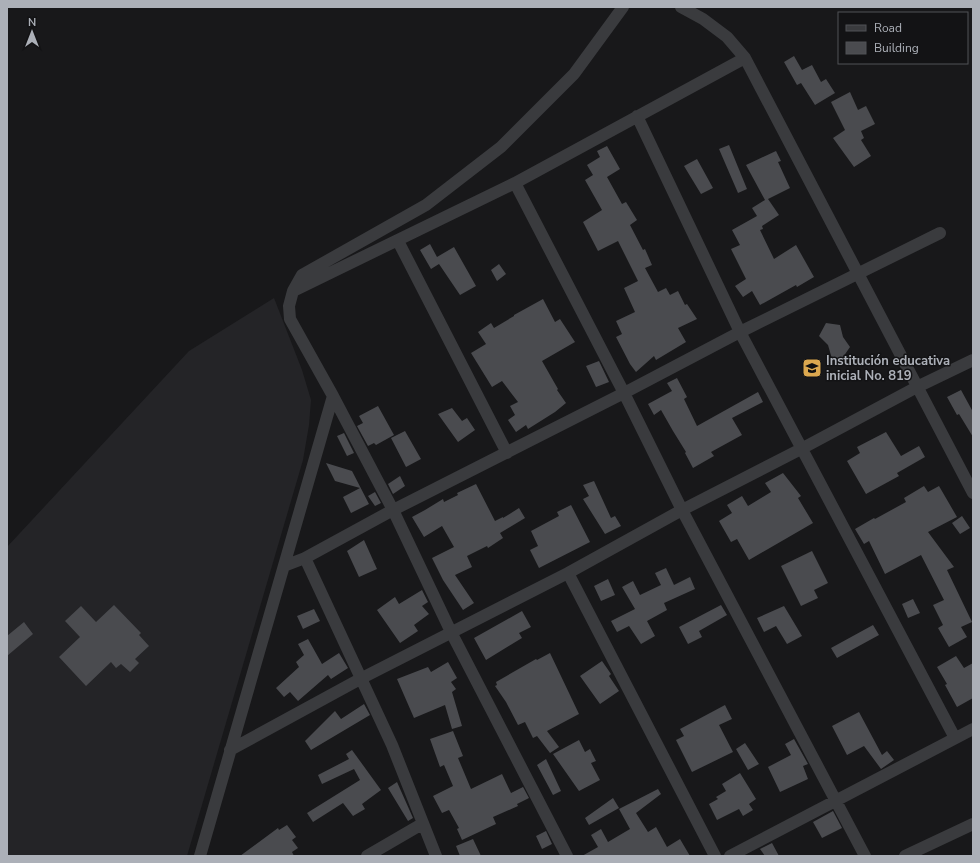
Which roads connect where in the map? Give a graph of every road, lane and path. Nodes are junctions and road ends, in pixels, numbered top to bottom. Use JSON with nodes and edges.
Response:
{"nodes":[{"id":1,"x":623,"y":7,"type":"edge"},
{"id":2,"x":681,"y":7,"type":"edge"},
{"id":3,"x":745,"y":58,"type":"junction"},
{"id":4,"x":636,"y":116,"type":"junction"},
{"id":5,"x":515,"y":183,"type":"junction"},
{"id":6,"x":940,"y":233,"type":"dead end"},
{"id":7,"x":398,"y":241,"type":"junction"},
{"id":8,"x":858,"y":274,"type":"junction"},
{"id":9,"x":294,"y":291,"type":"junction"},
{"id":10,"x":740,"y":332,"type":"junction"},
{"id":11,"x":973,"y":360,"type":"edge"},
{"id":12,"x":917,"y":387,"type":"junction"},
{"id":13,"x":624,"y":393,"type":"junction"},
{"id":14,"x":333,"y":396,"type":"junction"},
{"id":15,"x":801,"y":449,"type":"junction"},
{"id":16,"x":507,"y":453,"type":"junction"},
{"id":17,"x":973,"y":493,"type":"edge"},
{"id":18,"x":393,"y":510,"type":"junction"},
{"id":19,"x":682,"y":510,"type":"junction"},
{"id":20,"x":305,"y":558,"type":"junction"},
{"id":21,"x":284,"y":566,"type":"junction"},
{"id":22,"x":568,"y":573,"type":"junction"},
{"id":23,"x":451,"y":632,"type":"junction"},
{"id":24,"x":362,"y":678,"type":"junction"},
{"id":25,"x":973,"y":729,"type":"edge"},
{"id":26,"x":955,"y":738,"type":"junction"},
{"id":27,"x":230,"y":750,"type":"junction"},
{"id":28,"x":835,"y":801,"type":"junction"},
{"id":29,"x":422,"y":824,"type":"junction"},
{"id":30,"x":973,"y":824,"type":"edge"},
{"id":31,"x":200,"y":856,"type":"edge"},
{"id":32,"x":367,"y":856,"type":"edge"},
{"id":33,"x":436,"y":856,"type":"edge"},
{"id":34,"x":567,"y":856,"type":"edge"},
{"id":35,"x":715,"y":856,"type":"edge"},
{"id":36,"x":730,"y":856,"type":"edge"},
{"id":37,"x":864,"y":856,"type":"edge"},
{"id":38,"x":905,"y":856,"type":"edge"}],
"edges":[{"from":1,"to":9,"type":"street"},
{"from":2,"to":3,"type":"street"},
{"from":3,"to":4,"type":"street"},
{"from":3,"to":8,"type":"street"},
{"from":4,"to":5,"type":"street"},
{"from":4,"to":10,"type":"street"},
{"from":5,"to":7,"type":"street"},
{"from":5,"to":13,"type":"street"},
{"from":6,"to":8,"type":"street"},
{"from":7,"to":9,"type":"street"},
{"from":7,"to":16,"type":"street"},
{"from":8,"to":10,"type":"street"},
{"from":8,"to":12,"type":"street"},
{"from":9,"to":14,"type":"street"},
{"from":10,"to":13,"type":"street"},
{"from":10,"to":15,"type":"street"},
{"from":11,"to":12,"type":"street"},
{"from":12,"to":15,"type":"street"},
{"from":12,"to":17,"type":"street"},
{"from":13,"to":16,"type":"street"},
{"from":13,"to":19,"type":"street"},
{"from":14,"to":18,"type":"street"},
{"from":14,"to":21,"type":"street"},
{"from":15,"to":19,"type":"street"},
{"from":15,"to":26,"type":"street"},
{"from":16,"to":18,"type":"street"},
{"from":18,"to":20,"type":"street"},
{"from":18,"to":23,"type":"street"},
{"from":19,"to":22,"type":"street"},
{"from":19,"to":28,"type":"street"},
{"from":20,"to":21,"type":"street"},
{"from":20,"to":24,"type":"street"},
{"from":21,"to":27,"type":"street"},
{"from":22,"to":23,"type":"street"},
{"from":22,"to":35,"type":"street"},
{"from":23,"to":24,"type":"street"},
{"from":23,"to":34,"type":"street"},
{"from":24,"to":27,"type":"street"},
{"from":24,"to":29,"type":"street"},
{"from":25,"to":26,"type":"street"},
{"from":26,"to":28,"type":"street"},
{"from":27,"to":31,"type":"street"},
{"from":28,"to":36,"type":"street"},
{"from":28,"to":37,"type":"street"},
{"from":29,"to":32,"type":"street"},
{"from":29,"to":33,"type":"street"},
{"from":30,"to":38,"type":"street"}]}
